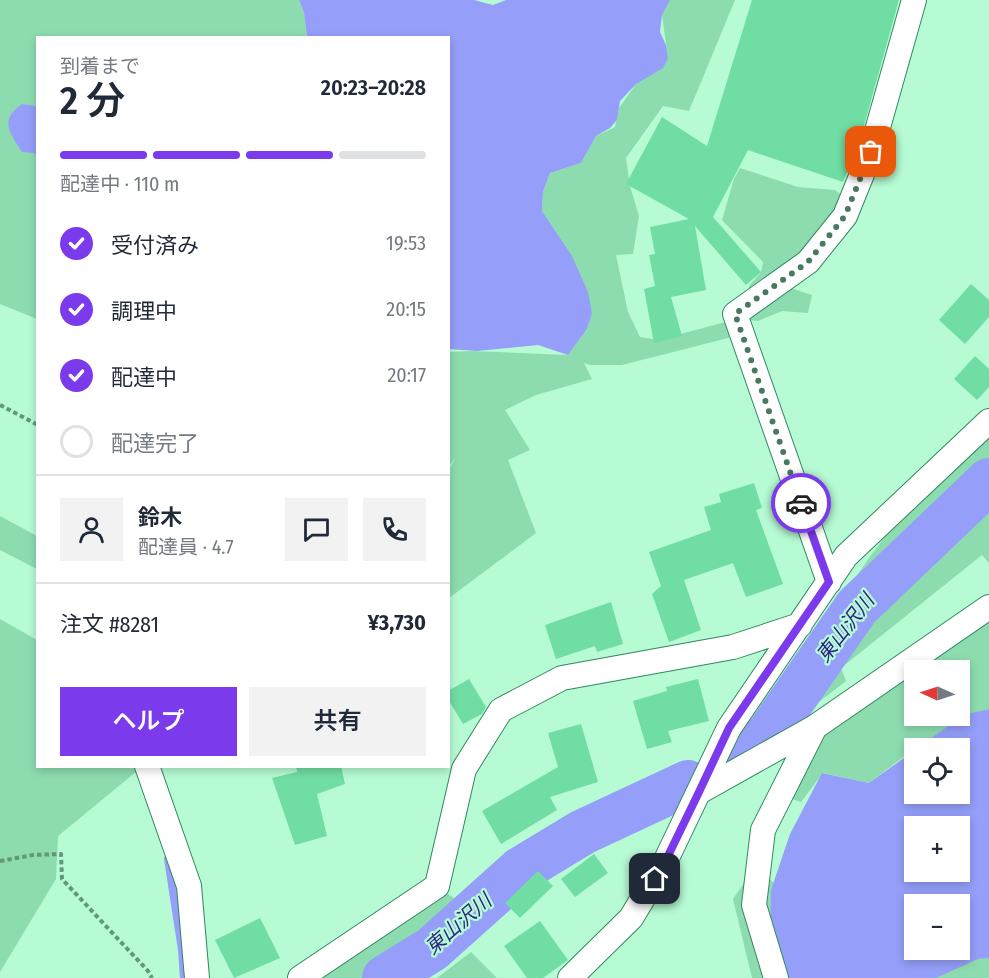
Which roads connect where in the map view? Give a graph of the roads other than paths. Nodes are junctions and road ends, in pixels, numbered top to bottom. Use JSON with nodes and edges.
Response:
{"nodes":[{"id":1,"x":914,"y":0,"type":"edge"},
{"id":2,"x":989,"y":421,"type":"edge"},
{"id":3,"x":829,"y":582,"type":"junction"},
{"id":4,"x":989,"y":608,"type":"edge"},
{"id":5,"x":800,"y":625,"type":"junction"},
{"id":6,"x":815,"y":727,"type":"junction"},
{"id":7,"x":148,"y":768,"type":"edge"},
{"id":8,"x":699,"y":792,"type":"junction"},
{"id":9,"x":197,"y":978,"type":"edge"},
{"id":10,"x":300,"y":978,"type":"edge"},
{"id":11,"x":570,"y":978,"type":"edge"},
{"id":12,"x":776,"y":978,"type":"edge"}],
"edges":[{"from":1,"to":3,"type":"street"},
{"from":2,"to":3,"type":"street"},
{"from":3,"to":5,"type":"street"},
{"from":4,"to":6,"type":"street"},
{"from":5,"to":8,"type":"street"},
{"from":5,"to":10,"type":"street"},
{"from":6,"to":8,"type":"street"},
{"from":6,"to":12,"type":"street"},
{"from":7,"to":9,"type":"street"},
{"from":8,"to":11,"type":"street"}]}
